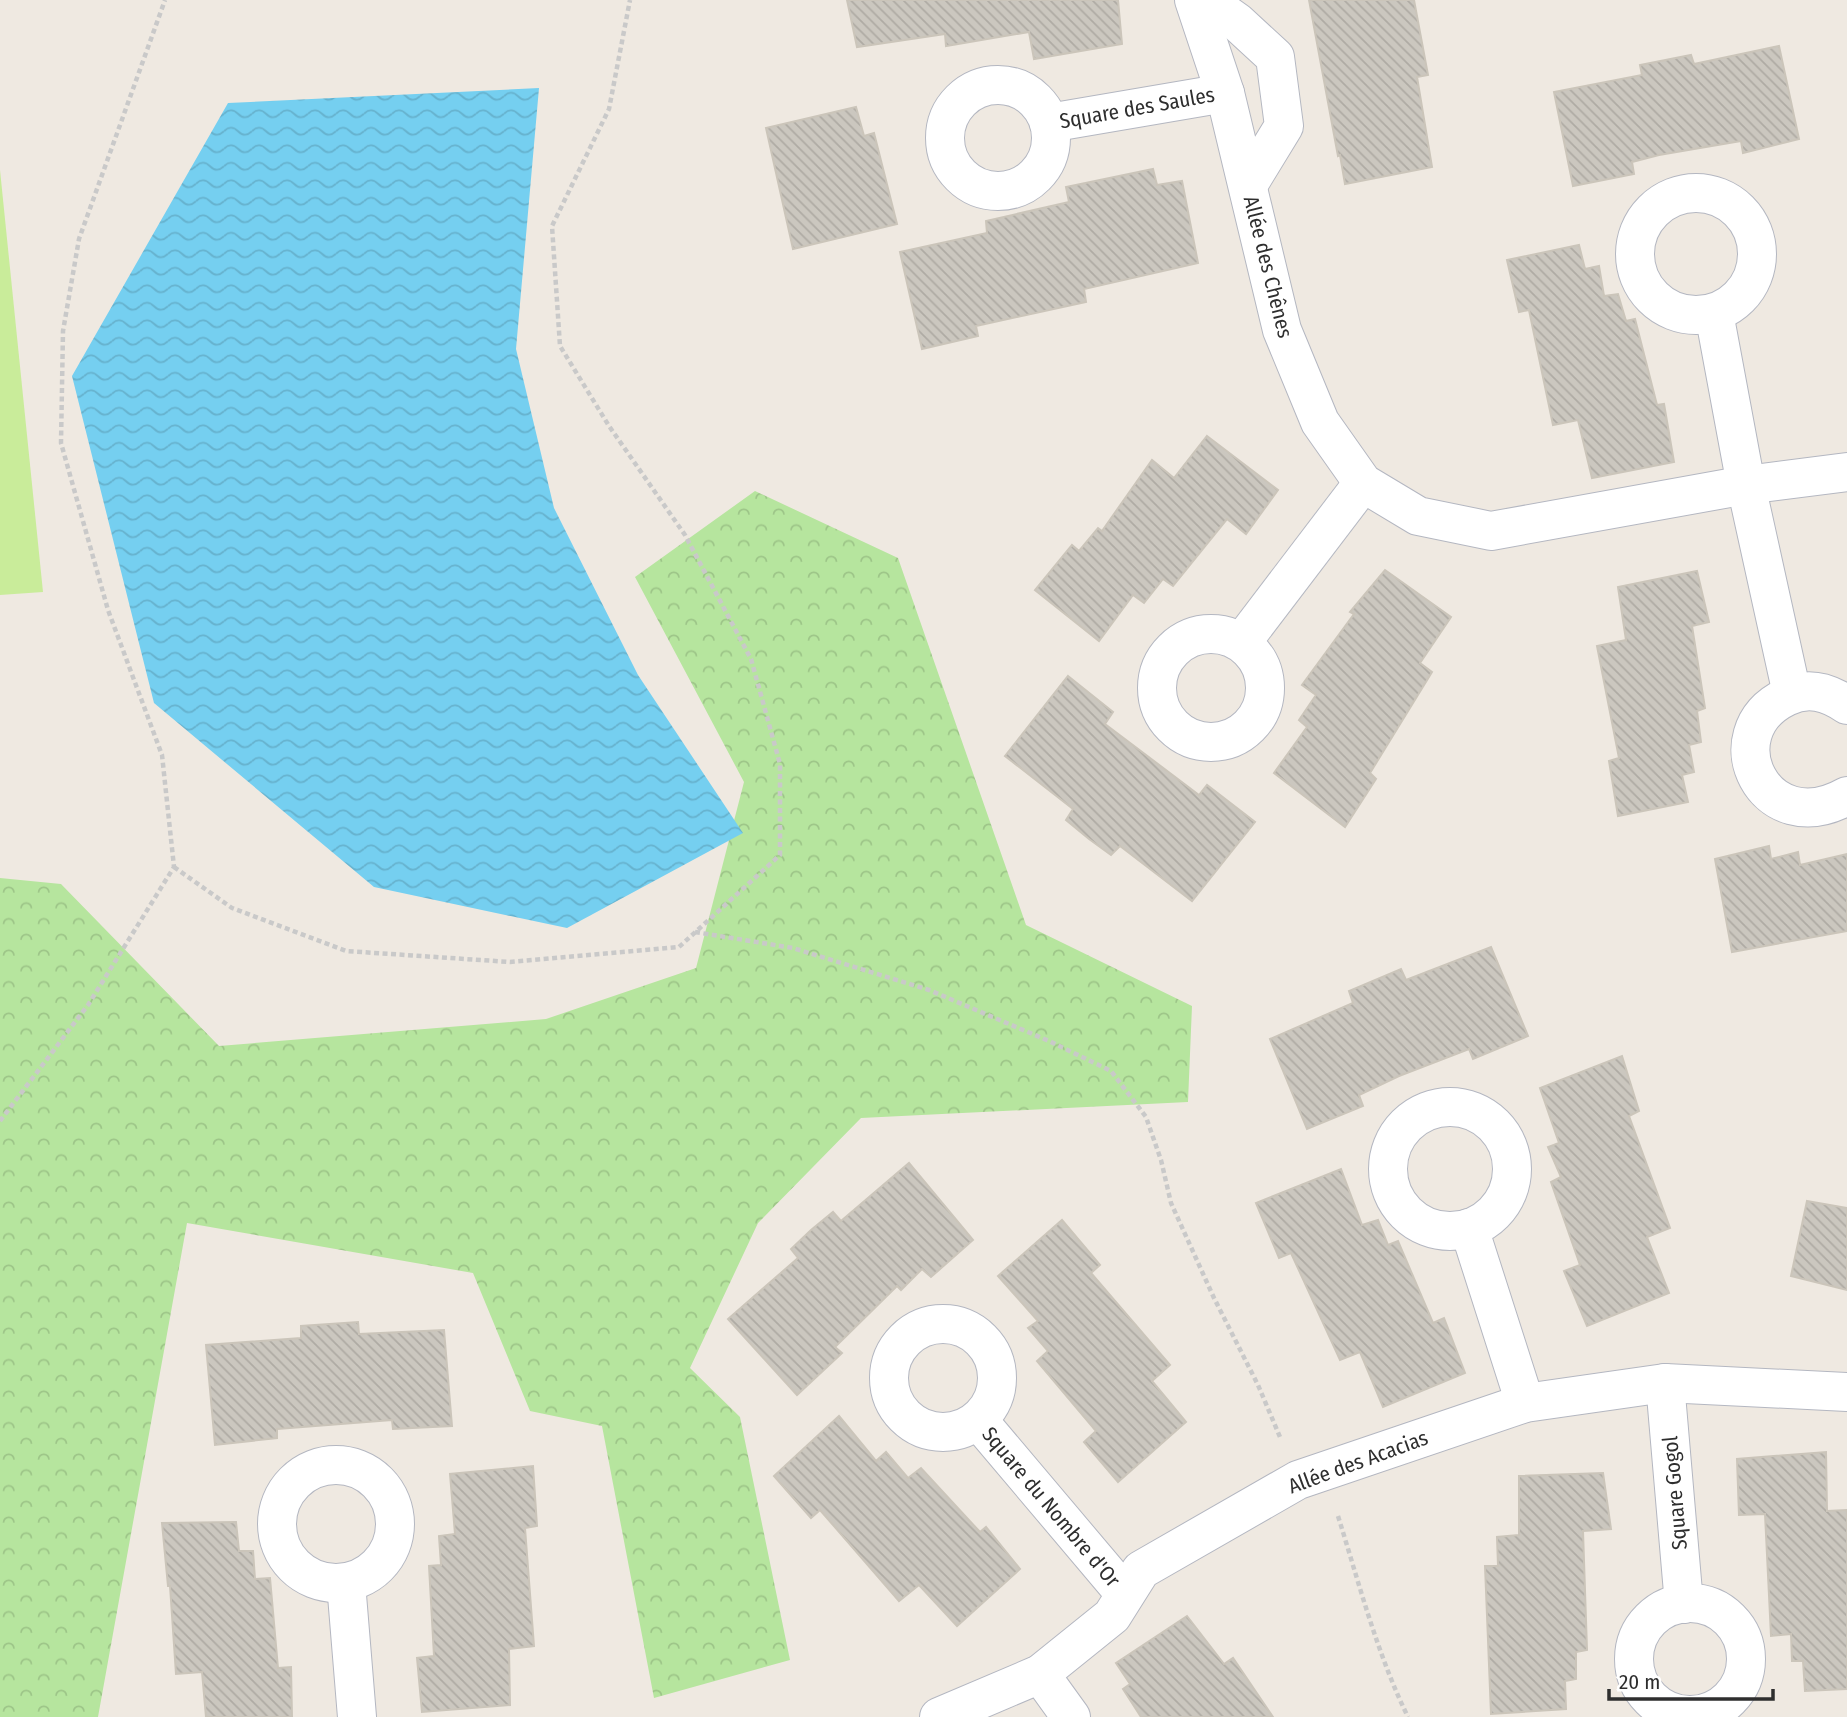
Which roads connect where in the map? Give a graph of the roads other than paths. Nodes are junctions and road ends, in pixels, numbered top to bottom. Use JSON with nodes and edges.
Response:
{"nodes":[{"id":1,"x":1194,"y":0,"type":"edge"},
{"id":2,"x":1206,"y":0,"type":"edge"},
{"id":3,"x":1225,"y":93,"type":"junction"},
{"id":4,"x":1049,"y":123,"type":"dead end"},
{"id":5,"x":1248,"y":185,"type":"junction"},
{"id":6,"x":1714,"y":313,"type":"dead end"},
{"id":7,"x":1847,"y":472,"type":"edge"},
{"id":8,"x":1363,"y":482,"type":"junction"},
{"id":9,"x":1746,"y":485,"type":"junction"},
{"id":10,"x":1242,"y":642,"type":"dead end"},
{"id":11,"x":1792,"y":694,"type":"junction"},
{"id":12,"x":1847,"y":705,"type":"edge"},
{"id":13,"x":1847,"y":796,"type":"edge"},
{"id":14,"x":1469,"y":1228,"type":"dead end"},
{"id":15,"x":1665,"y":1383,"type":"junction"},
{"id":16,"x":1844,"y":1388,"type":"edge"},
{"id":17,"x":1525,"y":1403,"type":"junction"},
{"id":18,"x":978,"y":1420,"type":"dead end"},
{"id":19,"x":346,"y":1583,"type":"dead end"},
{"id":20,"x":1125,"y":1594,"type":"junction"},
{"id":21,"x":1684,"y":1604,"type":"dead end"},
{"id":22,"x":1040,"y":1674,"type":"junction"},
{"id":23,"x":357,"y":1717,"type":"edge"},
{"id":24,"x":939,"y":1717,"type":"edge"},
{"id":25,"x":1071,"y":1717,"type":"edge"}],
"edges":[{"from":1,"to":3,"type":"street","name":"Allée des Chênes"},
{"from":2,"to":5,"type":"street"},
{"from":3,"to":4,"type":"street","name":"Square des Saules"},
{"from":3,"to":5,"type":"street","name":"Allée des Chênes"},
{"from":5,"to":8,"type":"street","name":"Allée des Chênes"},
{"from":6,"to":9,"type":"street"},
{"from":7,"to":9,"type":"street","name":"Allée des Chênes"},
{"from":8,"to":9,"type":"street","name":"Allée des Chênes"},
{"from":8,"to":10,"type":"street"},
{"from":9,"to":11,"type":"street"},
{"from":11,"to":12,"type":"street"},
{"from":11,"to":13,"type":"street"},
{"from":14,"to":17,"type":"street"},
{"from":15,"to":16,"type":"street","name":"Allée des Acacias"},
{"from":15,"to":17,"type":"street","name":"Allée des Acacias"},
{"from":15,"to":21,"type":"street","name":"Square Gogol"},
{"from":17,"to":20,"type":"street","name":"Allée des Acacias"},
{"from":18,"to":20,"type":"street","name":"Square du Nombre d'Or"},
{"from":19,"to":23,"type":"street"},
{"from":20,"to":22,"type":"street","name":"Allée des Acacias"},
{"from":22,"to":24,"type":"street","name":"Allée des Acacias"},
{"from":22,"to":25,"type":"street"}]}
